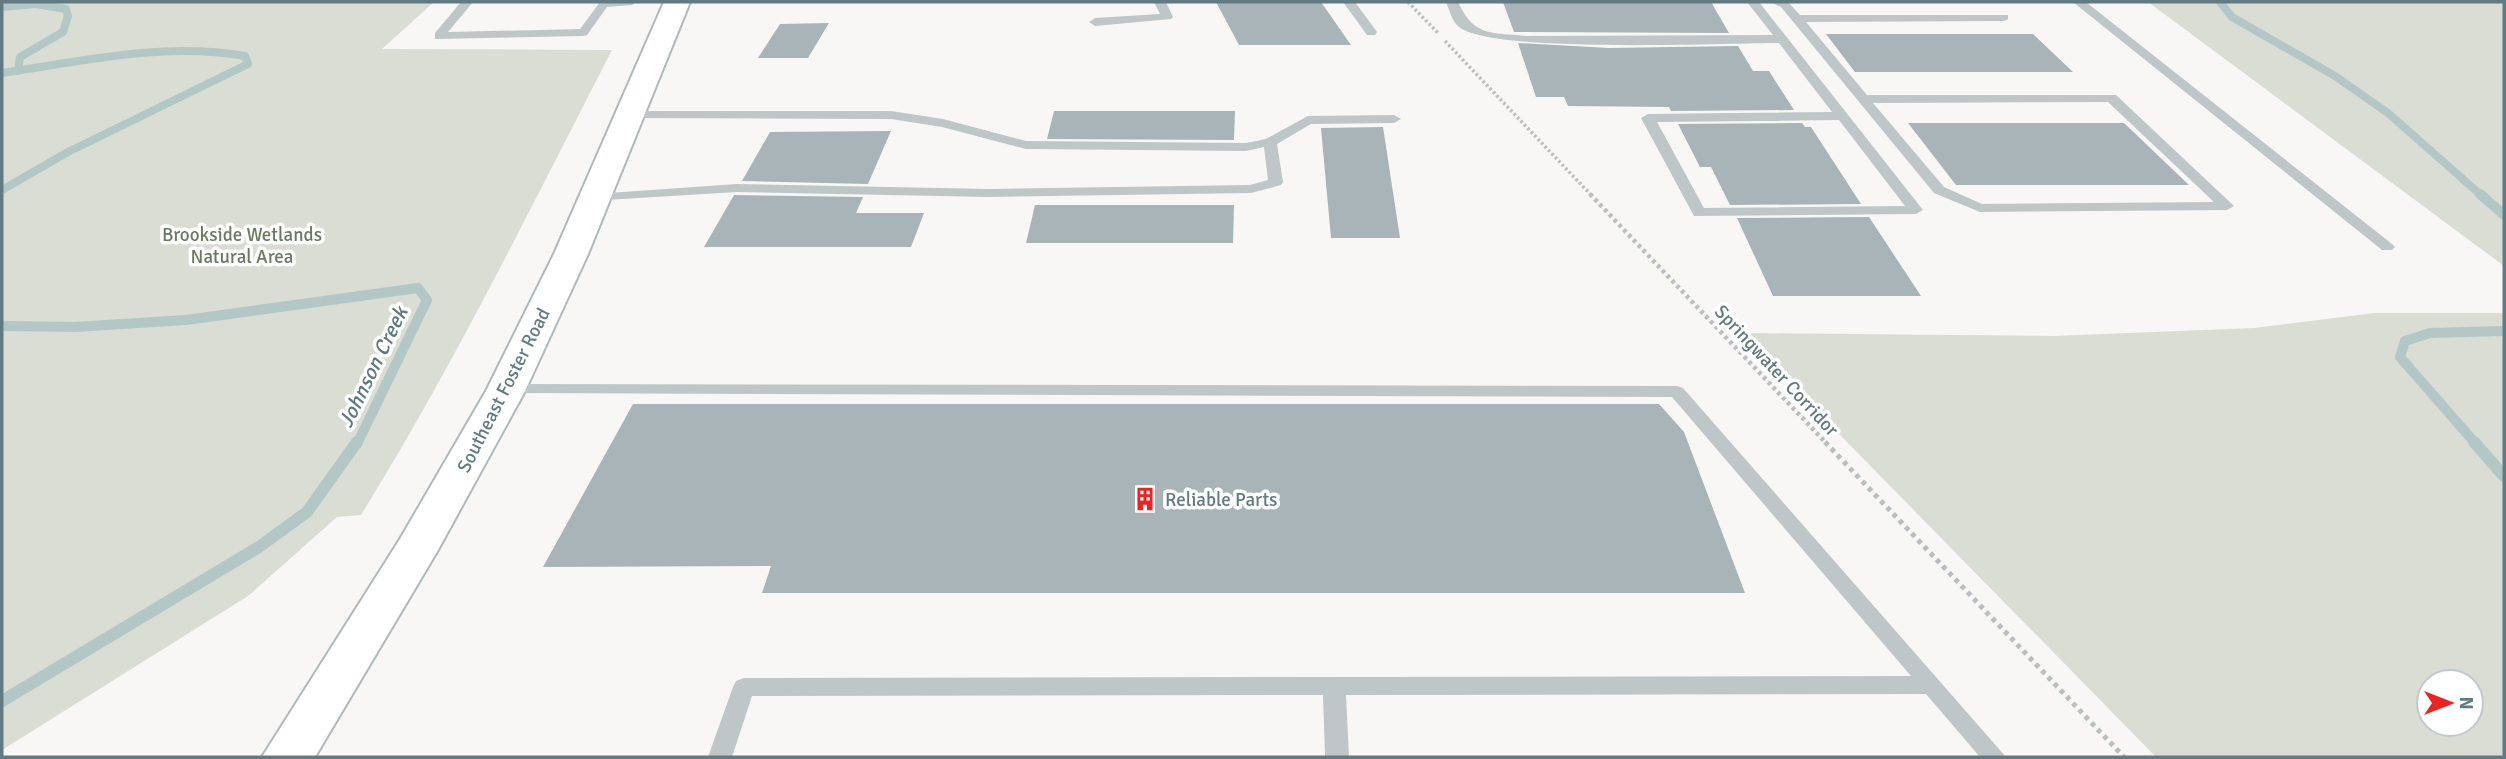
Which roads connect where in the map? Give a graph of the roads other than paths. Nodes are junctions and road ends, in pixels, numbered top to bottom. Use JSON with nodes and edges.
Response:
{"nodes":[{"id":1,"x":467,"y":2,"type":"edge"},
{"id":2,"x":632,"y":2,"type":"edge"},
{"id":3,"x":677,"y":2,"type":"edge"},
{"id":4,"x":1160,"y":2,"type":"edge"},
{"id":5,"x":1349,"y":2,"type":"edge"},
{"id":6,"x":1452,"y":2,"type":"edge"},
{"id":7,"x":1753,"y":2,"type":"edge"},
{"id":8,"x":1776,"y":2,"type":"edge"},
{"id":9,"x":2079,"y":2,"type":"edge"},
{"id":10,"x":605,"y":3,"type":"edge"},
{"id":11,"x":2004,"y":17,"type":"dead end"},
{"id":12,"x":1797,"y":19,"type":"junction"},
{"id":13,"x":1095,"y":22,"type":"dead end"},
{"id":14,"x":1371,"y":32,"type":"dead end"},
{"id":15,"x":1783,"y":39,"type":"junction"},
{"id":16,"x":1864,"y":99,"type":"junction"},
{"id":17,"x":629,"y":115,"type":"junction"},
{"id":18,"x":1843,"y":116,"type":"junction"},
{"id":19,"x":1394,"y":120,"type":"dead end"},
{"id":20,"x":1270,"y":142,"type":"junction"},
{"id":21,"x":594,"y":198,"type":"junction"},
{"id":22,"x":2387,"y":247,"type":"dead end"},
{"id":23,"x":506,"y":389,"type":"junction"},
{"id":24,"x":1334,"y":685,"type":"junction"},
{"id":25,"x":1932,"y":685,"type":"junction"},
{"id":26,"x":288,"y":757,"type":"edge"},
{"id":27,"x":720,"y":757,"type":"edge"},
{"id":28,"x":1337,"y":757,"type":"edge"},
{"id":29,"x":1994,"y":757,"type":"edge"}],
"edges":[{"from":1,"to":10,"type":"lane"},
{"from":2,"to":10,"type":"lane"},
{"from":3,"to":17,"type":"main road","name":"Southeast Foster Road"},
{"from":4,"to":13,"type":"lane"},
{"from":5,"to":14,"type":"lane"},
{"from":6,"to":15,"type":"lane"},
{"from":7,"to":15,"type":"lane"},
{"from":8,"to":12,"type":"lane"},
{"from":9,"to":22,"type":"lane"},
{"from":11,"to":12,"type":"lane"},
{"from":12,"to":16,"type":"lane"},
{"from":15,"to":18,"type":"lane"},
{"from":16,"to":16,"type":"lane"},
{"from":17,"to":20,"type":"lane"},
{"from":17,"to":21,"type":"main road","name":"Southeast Foster Road"},
{"from":18,"to":18,"type":"lane"},
{"from":19,"to":20,"type":"lane"},
{"from":20,"to":21,"type":"lane"},
{"from":21,"to":23,"type":"main road","name":"Southeast Foster Road"},
{"from":23,"to":25,"type":"lane"},
{"from":23,"to":26,"type":"main road","name":"Southeast Foster Road"},
{"from":24,"to":25,"type":"lane"},
{"from":24,"to":27,"type":"lane"},
{"from":24,"to":28,"type":"lane"},
{"from":25,"to":29,"type":"lane"}]}
